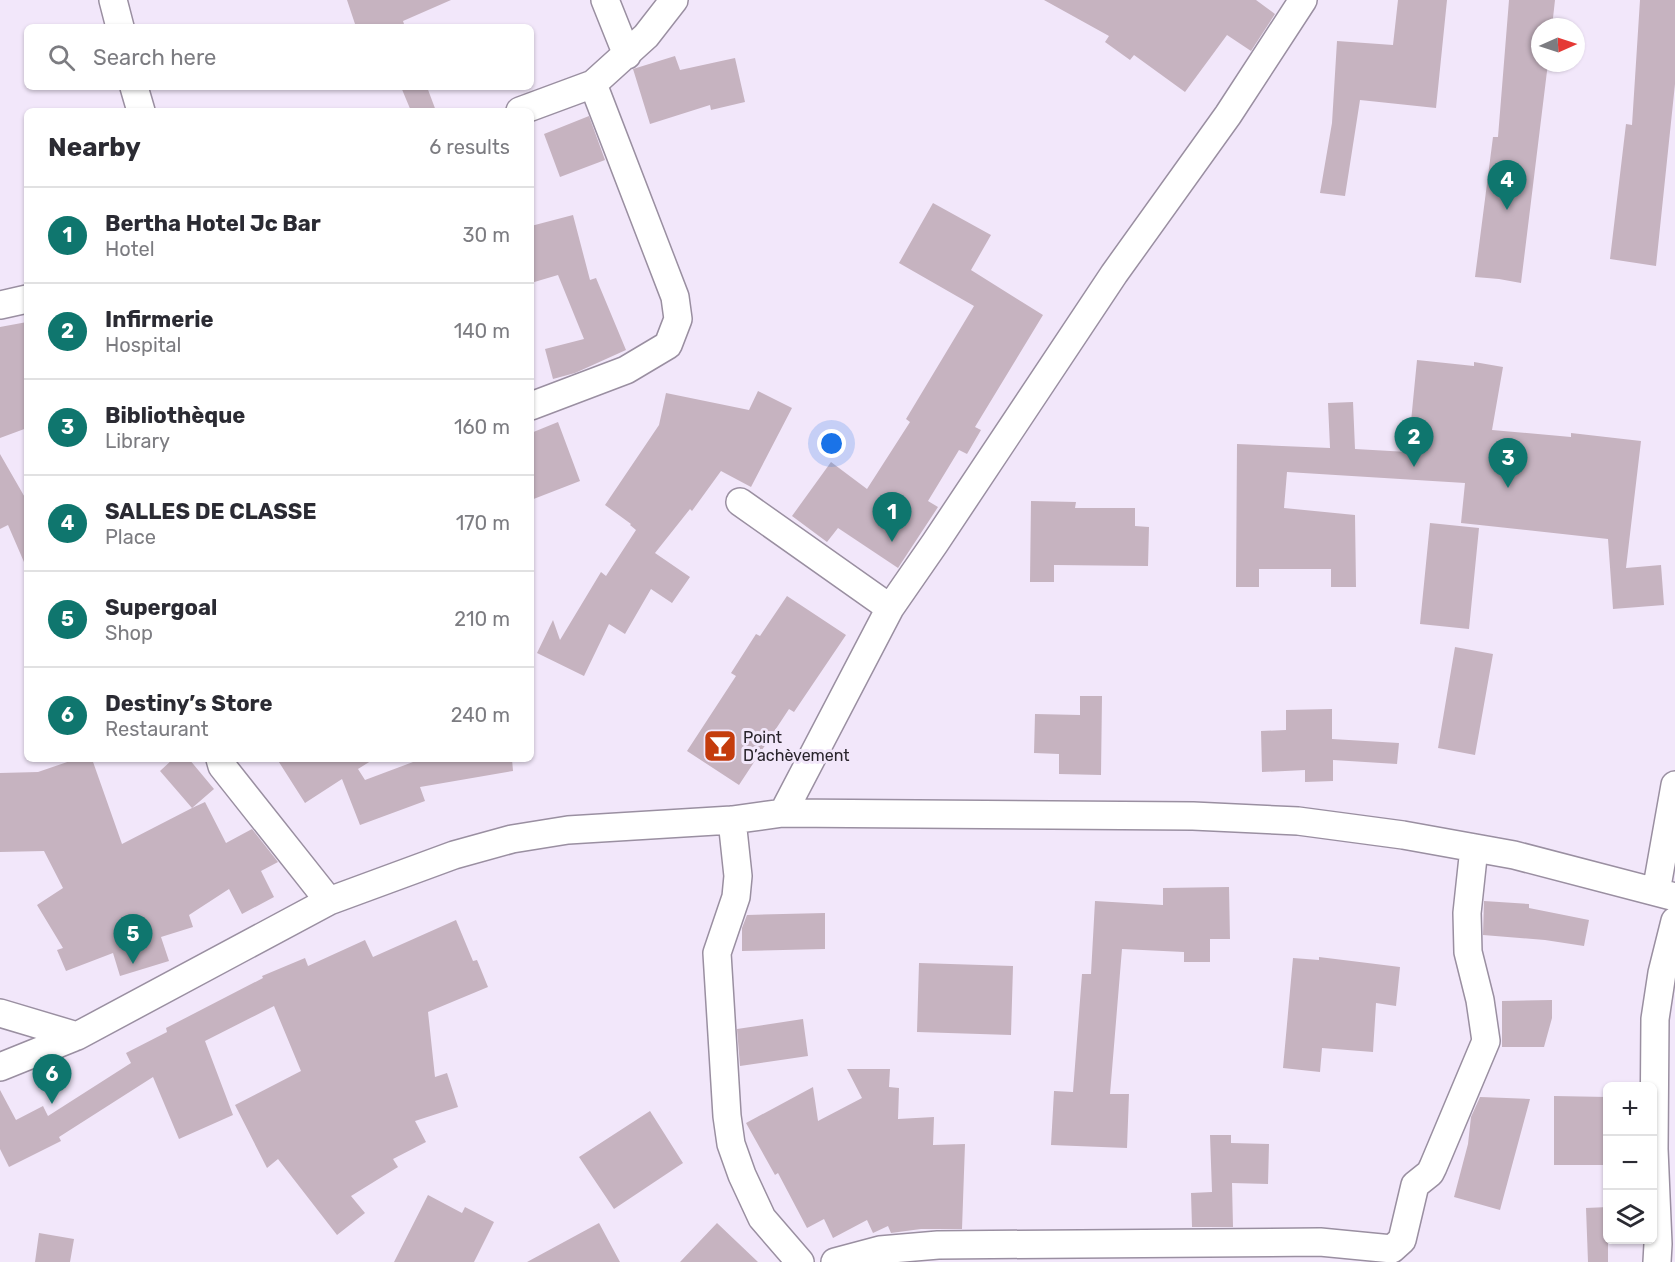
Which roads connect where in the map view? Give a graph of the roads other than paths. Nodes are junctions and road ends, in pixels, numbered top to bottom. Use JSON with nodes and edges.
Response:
{"nodes":[{"id":1,"x":605,"y":0,"type":"edge"},
{"id":2,"x":674,"y":0,"type":"edge"},
{"id":3,"x":1303,"y":0,"type":"edge"},
{"id":4,"x":627,"y":56,"type":"junction"},
{"id":5,"x":593,"y":84,"type":"junction"},
{"id":6,"x":135,"y":90,"type":"edge"},
{"id":7,"x":140,"y":108,"type":"edge"},
{"id":8,"x":528,"y":108,"type":"edge"},
{"id":9,"x":24,"y":300,"type":"edge"},
{"id":10,"x":0,"y":305,"type":"edge"},
{"id":11,"x":534,"y":405,"type":"edge"},
{"id":12,"x":740,"y":502,"type":"dead end"},
{"id":13,"x":890,"y":608,"type":"junction"},
{"id":14,"x":221,"y":762,"type":"edge"},
{"id":15,"x":1675,"y":785,"type":"edge"},
{"id":16,"x":783,"y":813,"type":"junction"},
{"id":17,"x":732,"y":820,"type":"junction"},
{"id":18,"x":1474,"y":848,"type":"junction"},
{"id":19,"x":1665,"y":895,"type":"edge"},
{"id":20,"x":329,"y":901,"type":"junction"},
{"id":21,"x":1675,"y":921,"type":"edge"},
{"id":22,"x":0,"y":1013,"type":"edge"},
{"id":23,"x":77,"y":1036,"type":"junction"},
{"id":24,"x":0,"y":1067,"type":"edge"},
{"id":25,"x":800,"y":1262,"type":"edge"},
{"id":26,"x":835,"y":1262,"type":"edge"},
{"id":27,"x":1657,"y":1262,"type":"edge"}],
"edges":[{"from":1,"to":4,"type":"street"},
{"from":2,"to":4,"type":"street"},
{"from":3,"to":13,"type":"street"},
{"from":4,"to":5,"type":"street"},
{"from":5,"to":8,"type":"street"},
{"from":5,"to":11,"type":"street"},
{"from":6,"to":7,"type":"street"},
{"from":9,"to":10,"type":"street"},
{"from":12,"to":13,"type":"street"},
{"from":13,"to":16,"type":"street"},
{"from":14,"to":20,"type":"street"},
{"from":15,"to":19,"type":"street"},
{"from":16,"to":17,"type":"street"},
{"from":16,"to":18,"type":"street"},
{"from":17,"to":20,"type":"street"},
{"from":17,"to":25,"type":"street"},
{"from":18,"to":19,"type":"street"},
{"from":18,"to":26,"type":"street"},
{"from":20,"to":23,"type":"street"},
{"from":21,"to":27,"type":"street"},
{"from":22,"to":23,"type":"street"},
{"from":23,"to":24,"type":"street"}]}
